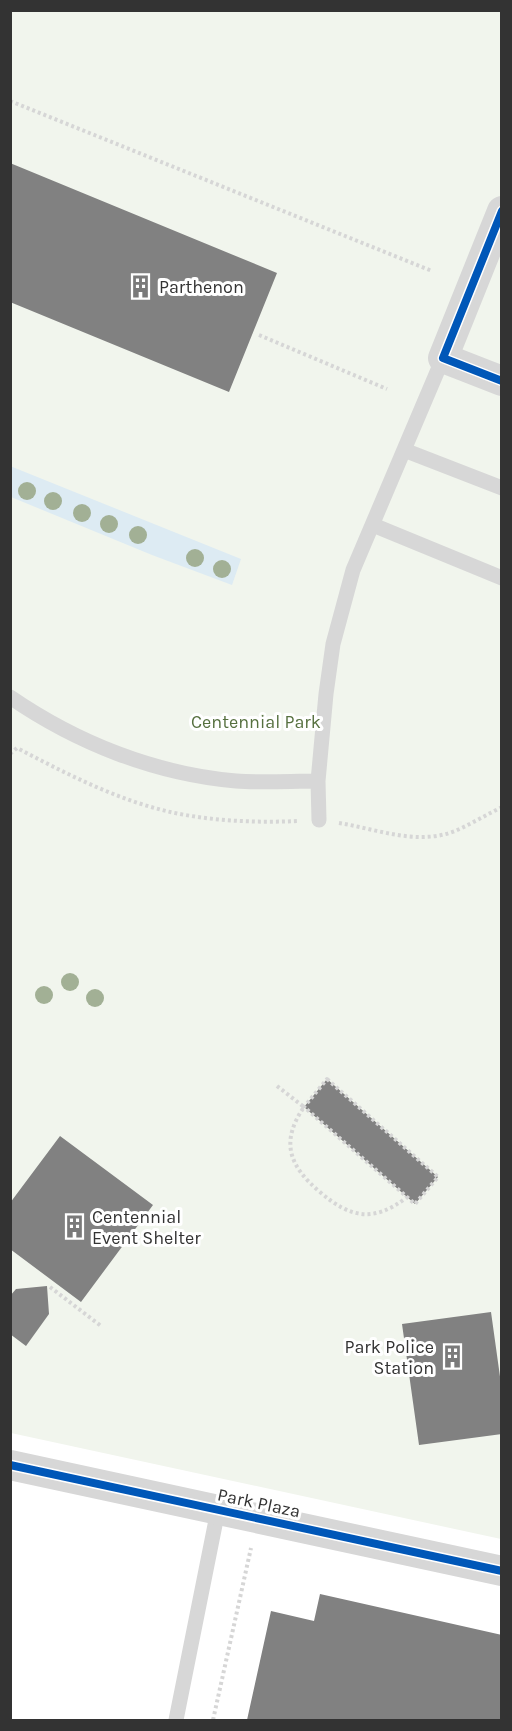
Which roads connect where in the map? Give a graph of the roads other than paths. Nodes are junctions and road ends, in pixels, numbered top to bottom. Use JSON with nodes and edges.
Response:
{"nodes":[{"id":1,"x":501,"y":211,"type":"edge"},
{"id":2,"x":443,"y":358,"type":"junction"},
{"id":3,"x":501,"y":381,"type":"edge"},
{"id":4,"x":404,"y":450,"type":"junction"},
{"id":5,"x":501,"y":488,"type":"edge"},
{"id":6,"x":373,"y":525,"type":"junction"},
{"id":7,"x":501,"y":578,"type":"edge"},
{"id":8,"x":10,"y":698,"type":"edge"},
{"id":9,"x":318,"y":781,"type":"junction"},
{"id":10,"x":320,"y":820,"type":"road end"},
{"id":11,"x":10,"y":1465,"type":"edge"},
{"id":12,"x":218,"y":1510,"type":"junction"},
{"id":13,"x":501,"y":1571,"type":"edge"},
{"id":14,"x":176,"y":1720,"type":"edge"}],
"edges":[{"from":1,"to":2,"type":"street"},
{"from":2,"to":3,"type":"street"},
{"from":2,"to":4,"type":"lane"},
{"from":4,"to":5,"type":"lane"},
{"from":4,"to":6,"type":"lane"},
{"from":6,"to":7,"type":"lane"},
{"from":6,"to":9,"type":"lane"},
{"from":8,"to":9,"type":"lane"},
{"from":9,"to":10,"type":"lane"},
{"from":11,"to":12,"type":"street","name":"Park Plaza"},
{"from":12,"to":13,"type":"street","name":"Park Plaza"},
{"from":12,"to":14,"type":"lane"}]}
